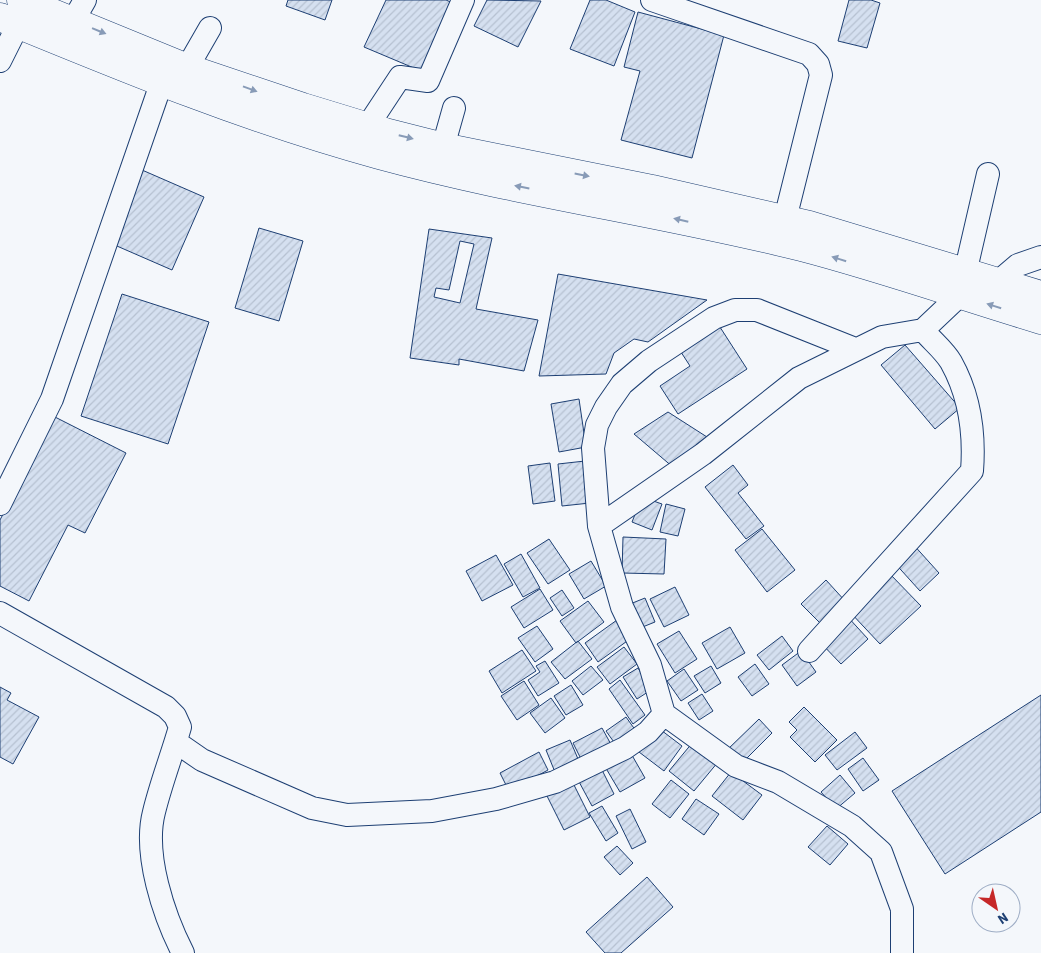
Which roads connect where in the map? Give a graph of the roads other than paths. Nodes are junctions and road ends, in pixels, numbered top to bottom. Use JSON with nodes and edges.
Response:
{"nodes":[{"id":1,"x":463,"y":0,"type":"edge"},
{"id":2,"x":652,"y":0,"type":"edge"},
{"id":3,"x":79,"y":10,"type":"edge"},
{"id":4,"x":17,"y":11,"type":"edge"},
{"id":5,"x":210,"y":28,"type":"dead end"},
{"id":6,"x":0,"y":61,"type":"edge"},
{"id":7,"x":187,"y":68,"type":"junction"},
{"id":8,"x":162,"y":82,"type":"junction"},
{"id":9,"x":454,"y":108,"type":"dead end"},
{"id":10,"x":367,"y":127,"type":"junction"},
{"id":11,"x":443,"y":147,"type":"junction"},
{"id":12,"x":988,"y":174,"type":"dead end"},
{"id":13,"x":785,"y":220,"type":"junction"},
{"id":14,"x":1041,"y":256,"type":"edge"},
{"id":15,"x":998,"y":282,"type":"junction"},
{"id":16,"x":963,"y":284,"type":"junction"},
{"id":17,"x":1041,"y":295,"type":"edge"},
{"id":18,"x":1041,"y":320,"type":"edge"},
{"id":19,"x":923,"y":330,"type":"junction"},
{"id":20,"x":855,"y":349,"type":"junction"},
{"id":21,"x":0,"y":504,"type":"edge"},
{"id":22,"x":599,"y":526,"type":"junction"},
{"id":23,"x":0,"y":613,"type":"edge"},
{"id":24,"x":809,"y":651,"type":"dead end"},
{"id":25,"x":664,"y":714,"type":"junction"},
{"id":26,"x":176,"y":742,"type":"junction"},
{"id":27,"x":183,"y":953,"type":"edge"},
{"id":28,"x":902,"y":953,"type":"edge"}],
"edges":[{"from":1,"to":10,"type":"street"},
{"from":2,"to":13,"type":"street"},
{"from":3,"to":4,"type":"highway"},
{"from":3,"to":7,"type":"highway","one_way":true},
{"from":4,"to":6,"type":"street"},
{"from":4,"to":8,"type":"highway"},
{"from":5,"to":7,"type":"street"},
{"from":7,"to":10,"type":"highway","one_way":true},
{"from":16,"to":8,"type":"highway","one_way":true},
{"from":8,"to":21,"type":"street"},
{"from":9,"to":11,"type":"street"},
{"from":10,"to":11,"type":"highway","one_way":true},
{"from":11,"to":13,"type":"highway","one_way":true},
{"from":12,"to":16,"type":"street"},
{"from":13,"to":16,"type":"highway"},
{"from":14,"to":15,"type":"street"},
{"from":15,"to":16,"type":"highway"},
{"from":15,"to":17,"type":"highway"},
{"from":18,"to":16,"type":"highway","one_way":true},
{"from":16,"to":19,"type":"street"},
{"from":19,"to":20,"type":"street"},
{"from":19,"to":24,"type":"street"},
{"from":20,"to":22,"type":"street"},
{"from":20,"to":22,"type":"street"},
{"from":22,"to":25,"type":"street"},
{"from":23,"to":26,"type":"street"},
{"from":25,"to":26,"type":"street"},
{"from":25,"to":28,"type":"street"},
{"from":26,"to":27,"type":"street"}]}
